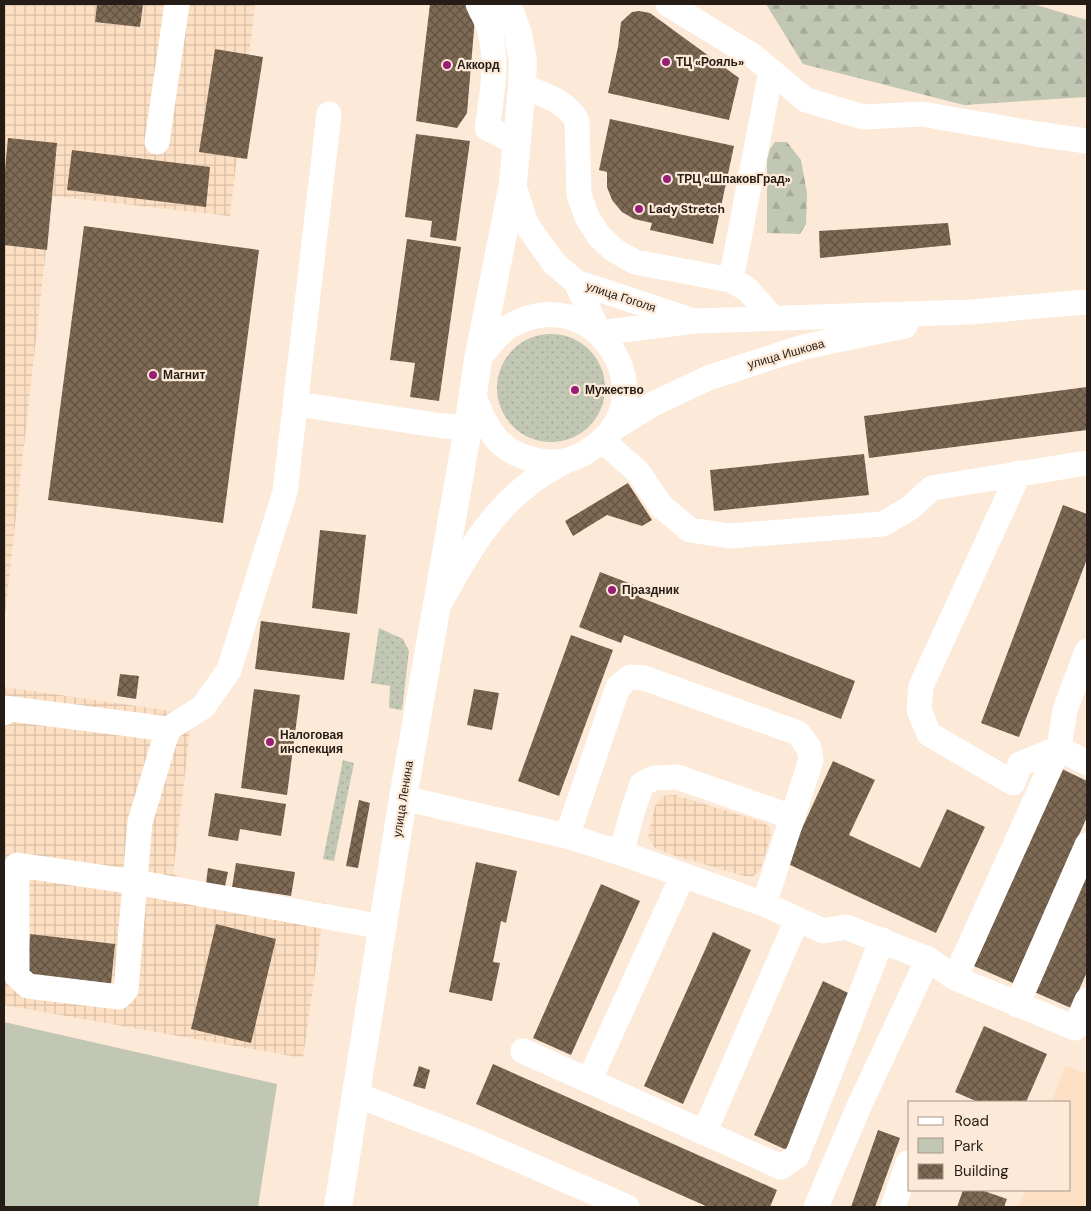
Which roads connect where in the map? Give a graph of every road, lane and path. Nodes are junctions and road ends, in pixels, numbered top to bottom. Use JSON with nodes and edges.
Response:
{"nodes":[{"id":1,"x":177,"y":4,"type":"edge"},
{"id":2,"x":478,"y":4,"type":"edge"},
{"id":3,"x":506,"y":4,"type":"edge"},
{"id":4,"x":668,"y":4,"type":"edge"},
{"id":5,"x":771,"y":71,"type":"junction"},
{"id":6,"x":522,"y":86,"type":"junction"},
{"id":7,"x":329,"y":114,"type":"dead end"},
{"id":8,"x":1087,"y":141,"type":"edge"},
{"id":9,"x":157,"y":142,"type":"dead end"},
{"id":10,"x":517,"y":143,"type":"junction"},
{"id":11,"x":513,"y":184,"type":"junction"},
{"id":12,"x":731,"y":280,"type":"junction"},
{"id":13,"x":576,"y":282,"type":"junction"},
{"id":14,"x":1087,"y":302,"type":"edge"},
{"id":15,"x":970,"y":312,"type":"junction"},
{"id":16,"x":773,"y":318,"type":"junction"},
{"id":17,"x":695,"y":321,"type":"junction"},
{"id":18,"x":599,"y":333,"type":"junction"},
{"id":19,"x":478,"y":360,"type":"junction"},
{"id":20,"x":472,"y":392,"type":"junction"},
{"id":21,"x":297,"y":404,"type":"junction"},
{"id":22,"x":468,"y":428,"type":"junction"},
{"id":23,"x":608,"y":435,"type":"junction"},
{"id":24,"x":566,"y":461,"type":"junction"},
{"id":25,"x":1087,"y":463,"type":"edge"},
{"id":26,"x":1019,"y":473,"type":"junction"},
{"id":27,"x":435,"y":612,"type":"junction"},
{"id":28,"x":1087,"y":651,"type":"edge"},
{"id":29,"x":4,"y":713,"type":"edge"},
{"id":30,"x":168,"y":729,"type":"junction"},
{"id":31,"x":1059,"y":748,"type":"junction"},
{"id":32,"x":1087,"y":762,"type":"edge"},
{"id":33,"x":403,"y":798,"type":"junction"},
{"id":34,"x":792,"y":817,"type":"junction"},
{"id":35,"x":567,"y":836,"type":"junction"},
{"id":36,"x":1087,"y":845,"type":"edge"},
{"id":37,"x":621,"y":853,"type":"junction"},
{"id":38,"x":10,"y":858,"type":"edge"},
{"id":39,"x":683,"y":875,"type":"junction"},
{"id":40,"x":135,"y":882,"type":"junction"},
{"id":41,"x":764,"y":904,"type":"junction"},
{"id":42,"x":797,"y":920,"type":"junction"},
{"id":43,"x":383,"y":927,"type":"junction"},
{"id":44,"x":882,"y":940,"type":"junction"},
{"id":45,"x":928,"y":958,"type":"junction"},
{"id":46,"x":955,"y":978,"type":"junction"},
{"id":47,"x":1087,"y":1000,"type":"edge"},
{"id":48,"x":1017,"y":1005,"type":"junction"},
{"id":49,"x":523,"y":1051,"type":"dead end"},
{"id":50,"x":589,"y":1081,"type":"junction"},
{"id":51,"x":357,"y":1095,"type":"junction"},
{"id":52,"x":704,"y":1133,"type":"junction"},
{"id":53,"x":908,"y":1163,"type":"dead end"},
{"id":54,"x":338,"y":1207,"type":"edge"},
{"id":55,"x":627,"y":1207,"type":"edge"},
{"id":56,"x":816,"y":1207,"type":"edge"},
{"id":57,"x":893,"y":1207,"type":"edge"}],
"edges":[{"from":1,"to":9,"type":"street"},
{"from":2,"to":10,"type":"street"},
{"from":3,"to":6,"type":"main road","name":"улица Гоголя"},
{"from":4,"to":5,"type":"street"},
{"from":5,"to":8,"type":"street"},
{"from":5,"to":12,"type":"street"},
{"from":6,"to":10,"type":"main road","name":"улица Гоголя"},
{"from":6,"to":12,"type":"street"},
{"from":7,"to":21,"type":"street"},
{"from":10,"to":11,"type":"main road","name":"улица Гоголя"},
{"from":11,"to":13,"type":"street","name":"улица Гоголя"},
{"from":11,"to":19,"type":"main road","name":"улица Гоголя"},
{"from":12,"to":16,"type":"street"},
{"from":13,"to":17,"type":"street","name":"улица Гоголя"},
{"from":13,"to":18,"type":"street"},
{"from":14,"to":15,"type":"street","name":"улица Ишкова"},
{"from":15,"to":16,"type":"street","name":"улица Ишкова"},
{"from":15,"to":23,"type":"street","name":"улица Ишкова"},
{"from":16,"to":17,"type":"street","name":"улица Ишкова"},
{"from":17,"to":18,"type":"street","name":"улица Ишкова"},
{"from":18,"to":19,"type":"street"},
{"from":18,"to":23,"type":"street"},
{"from":19,"to":20,"type":"main road"},
{"from":20,"to":22,"type":"main road","name":"улица Ленина"},
{"from":20,"to":24,"type":"street"},
{"from":21,"to":22,"type":"street"},
{"from":21,"to":30,"type":"street"},
{"from":22,"to":27,"type":"main road","name":"улица Ленина"},
{"from":23,"to":24,"type":"street"},
{"from":23,"to":26,"type":"street"},
{"from":24,"to":27,"type":"street"},
{"from":25,"to":26,"type":"street"},
{"from":26,"to":31,"type":"street"},
{"from":27,"to":33,"type":"main road","name":"улица Ленина"},
{"from":28,"to":31,"type":"street"},
{"from":29,"to":30,"type":"street"},
{"from":30,"to":40,"type":"street"},
{"from":31,"to":32,"type":"street"},
{"from":31,"to":46,"type":"street"},
{"from":33,"to":35,"type":"street"},
{"from":33,"to":43,"type":"main road","name":"улица Ленина"},
{"from":34,"to":35,"type":"street"},
{"from":34,"to":37,"type":"street"},
{"from":34,"to":41,"type":"street"},
{"from":35,"to":37,"type":"street"},
{"from":36,"to":48,"type":"street"},
{"from":37,"to":39,"type":"street"},
{"from":38,"to":40,"type":"street"},
{"from":38,"to":40,"type":"street"},
{"from":39,"to":41,"type":"street"},
{"from":39,"to":50,"type":"street"},
{"from":40,"to":43,"type":"street"},
{"from":41,"to":42,"type":"street"},
{"from":42,"to":44,"type":"street"},
{"from":42,"to":52,"type":"street"},
{"from":43,"to":51,"type":"main road","name":"улица Ленина"},
{"from":44,"to":45,"type":"street"},
{"from":44,"to":52,"type":"street"},
{"from":45,"to":46,"type":"street"},
{"from":45,"to":56,"type":"street"},
{"from":46,"to":48,"type":"street"},
{"from":47,"to":48,"type":"street"},
{"from":49,"to":50,"type":"street"},
{"from":50,"to":52,"type":"street"},
{"from":51,"to":54,"type":"main road","name":"улица Ленина"},
{"from":51,"to":55,"type":"street"},
{"from":53,"to":57,"type":"street"}]}
